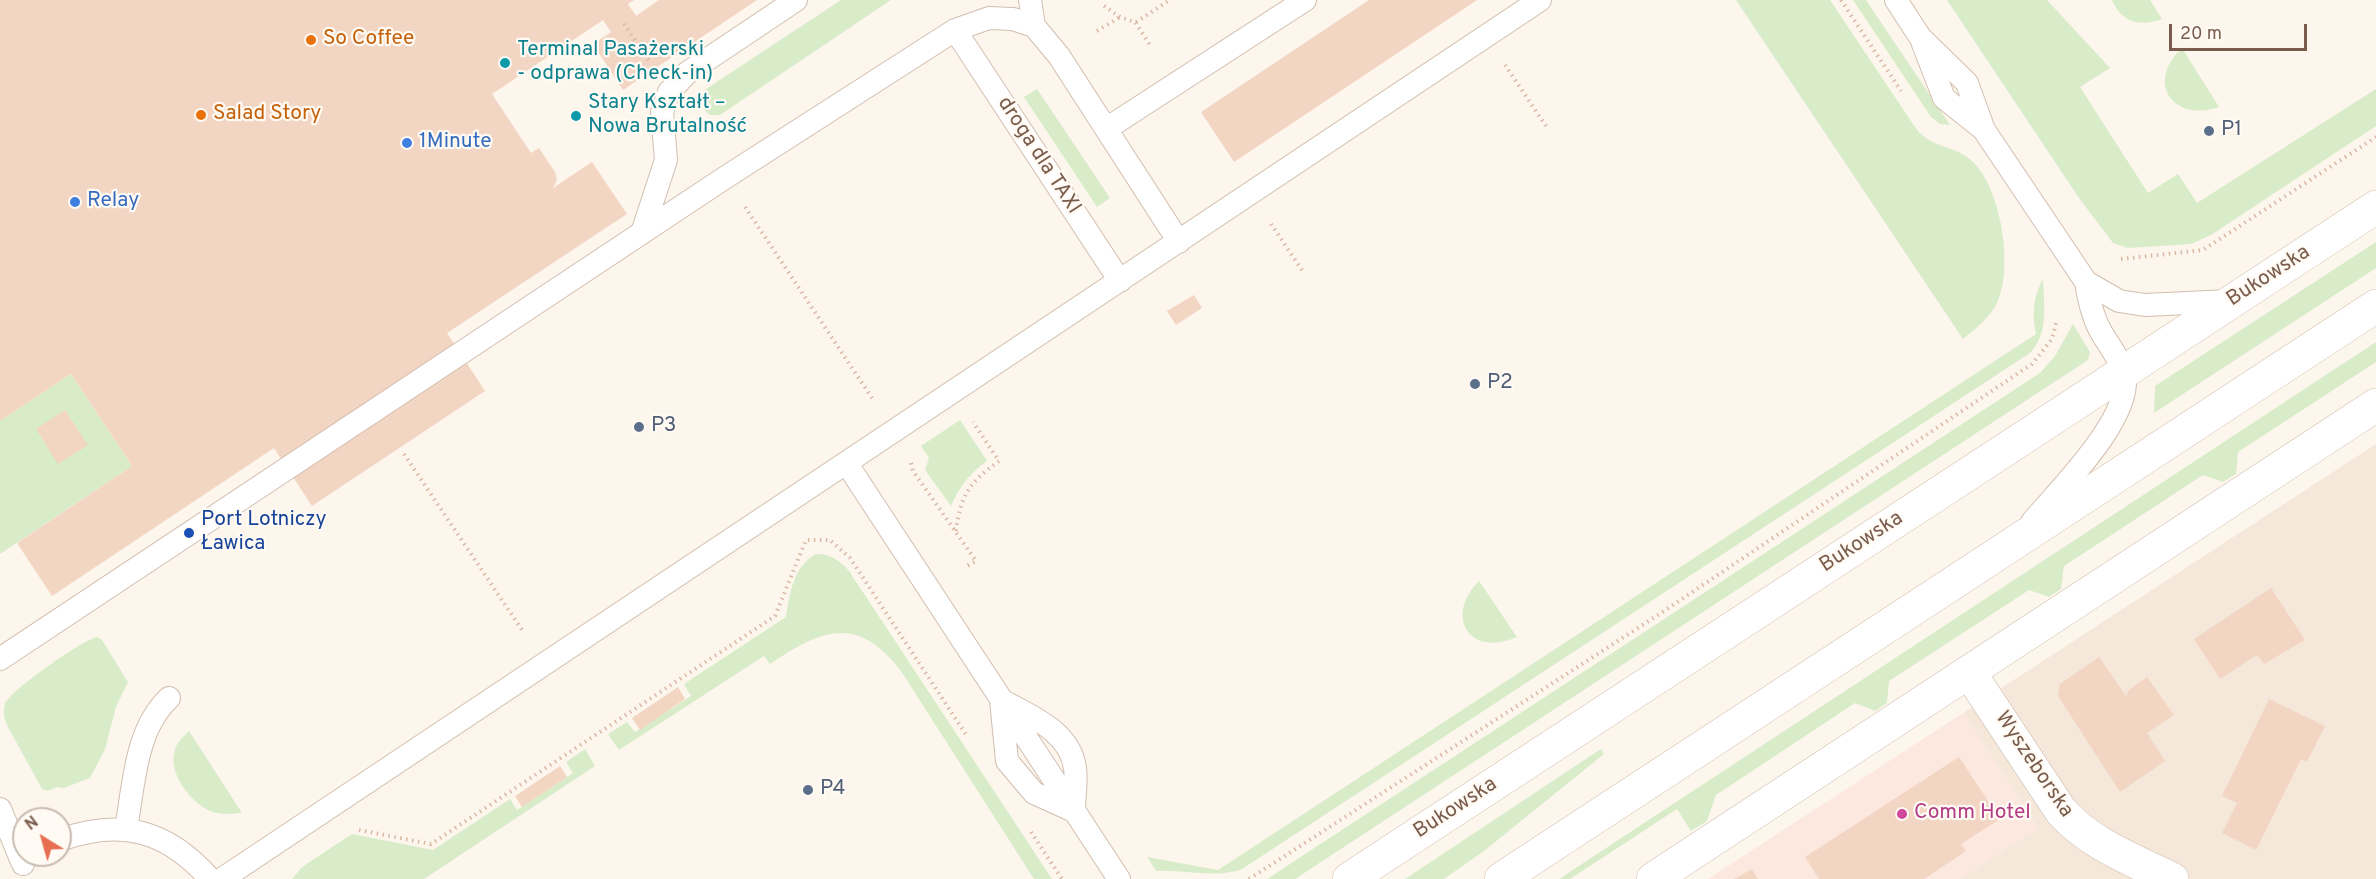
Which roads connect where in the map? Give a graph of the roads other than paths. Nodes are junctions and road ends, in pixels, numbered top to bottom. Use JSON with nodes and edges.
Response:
{"nodes":[{"id":1,"x":796,"y":0,"type":"edge"},
{"id":2,"x":1030,"y":0,"type":"edge"},
{"id":3,"x":1305,"y":0,"type":"edge"},
{"id":4,"x":1540,"y":0,"type":"edge"},
{"id":5,"x":1896,"y":0,"type":"edge"},
{"id":6,"x":1034,"y":26,"type":"junction"},
{"id":7,"x":955,"y":30,"type":"junction"},
{"id":8,"x":1106,"y":129,"type":"junction"},
{"id":9,"x":2376,"y":207,"type":"edge"},
{"id":10,"x":642,"y":233,"type":"junction"},
{"id":11,"x":1179,"y":242,"type":"junction"},
{"id":12,"x":1120,"y":281,"type":"junction"},
{"id":13,"x":2085,"y":282,"type":"junction"},
{"id":14,"x":2234,"y":300,"type":"junction"},
{"id":15,"x":2376,"y":306,"type":"edge"},
{"id":16,"x":2124,"y":371,"type":"junction"},
{"id":17,"x":2376,"y":405,"type":"edge"},
{"id":18,"x":847,"y":464,"type":"junction"},
{"id":19,"x":2017,"y":540,"type":"junction"},
{"id":20,"x":0,"y":659,"type":"edge"},
{"id":21,"x":1969,"y":672,"type":"junction"},
{"id":22,"x":169,"y":698,"type":"dead end"},
{"id":23,"x":0,"y":809,"type":"edge"},
{"id":24,"x":126,"y":829,"type":"junction"},
{"id":25,"x":72,"y":836,"type":"edge"},
{"id":26,"x":12,"y":838,"type":"edge"},
{"id":27,"x":210,"y":879,"type":"edge"},
{"id":28,"x":222,"y":879,"type":"edge"},
{"id":29,"x":1119,"y":879,"type":"edge"},
{"id":30,"x":1349,"y":879,"type":"edge"},
{"id":31,"x":1501,"y":879,"type":"edge"},
{"id":32,"x":1653,"y":879,"type":"edge"},
{"id":33,"x":2172,"y":879,"type":"edge"}],
"edges":[{"from":1,"to":10,"type":"lane"},
{"from":2,"to":6,"type":"lane"},
{"from":3,"to":8,"type":"lane"},
{"from":4,"to":11,"type":"lane"},
{"from":5,"to":13,"type":"lane"},
{"from":6,"to":7,"type":"lane"},
{"from":6,"to":8,"type":"lane"},
{"from":7,"to":10,"type":"lane"},
{"from":7,"to":12,"type":"lane","name":"droga dla TAXI"},
{"from":8,"to":11,"type":"lane"},
{"from":9,"to":14,"type":"main road","name":"Bukowska"},
{"from":10,"to":20,"type":"lane"},
{"from":11,"to":12,"type":"lane"},
{"from":12,"to":18,"type":"lane"},
{"from":13,"to":14,"type":"lane"},
{"from":13,"to":16,"type":"lane"},
{"from":14,"to":16,"type":"main road","name":"Bukowska"},
{"from":15,"to":19,"type":"main road"},
{"from":16,"to":19,"type":"lane"},
{"from":16,"to":30,"type":"main road","name":"Bukowska"},
{"from":17,"to":21,"type":"main road"},
{"from":18,"to":28,"type":"lane"},
{"from":18,"to":29,"type":"lane"},
{"from":19,"to":31,"type":"main road"},
{"from":21,"to":32,"type":"main road"},
{"from":21,"to":33,"type":"main road","name":"Wyszeborska"},
{"from":22,"to":24,"type":"lane"},
{"from":23,"to":26,"type":"lane"},
{"from":24,"to":25,"type":"lane"},
{"from":24,"to":27,"type":"lane"}]}
